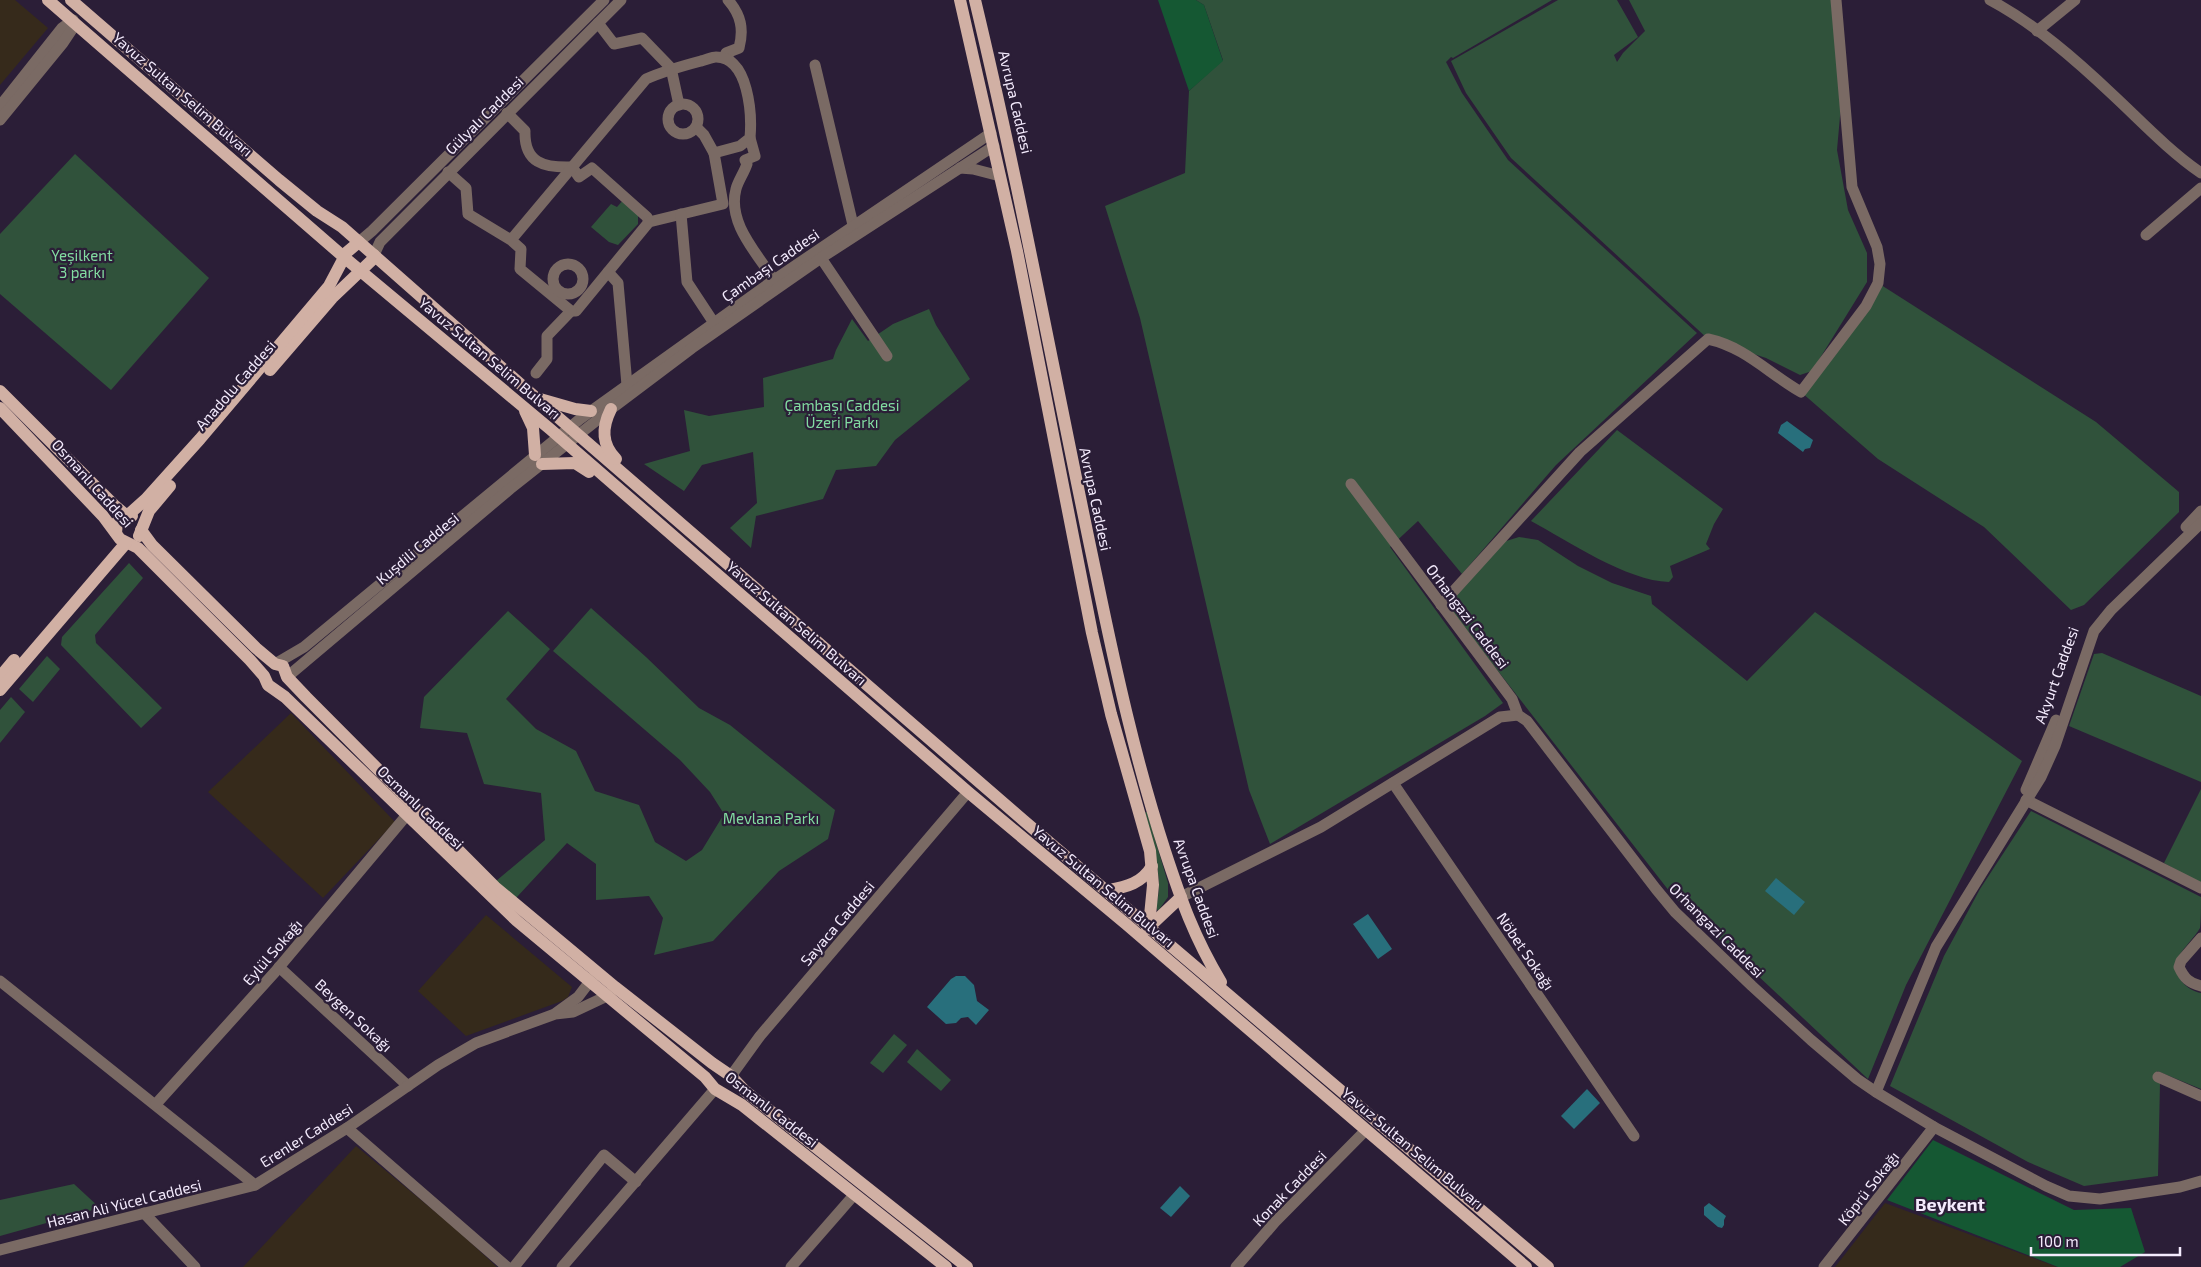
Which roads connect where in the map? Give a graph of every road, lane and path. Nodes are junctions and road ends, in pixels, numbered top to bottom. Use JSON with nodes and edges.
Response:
{"nodes":[{"id":1,"x":48,"y":0,"type":"edge"},
{"id":2,"x":71,"y":0,"type":"edge"},
{"id":3,"x":604,"y":0,"type":"edge"},
{"id":4,"x":621,"y":0,"type":"edge"},
{"id":5,"x":728,"y":0,"type":"edge"},
{"id":6,"x":960,"y":0,"type":"edge"},
{"id":7,"x":975,"y":0,"type":"edge"},
{"id":8,"x":1836,"y":0,"type":"edge"},
{"id":9,"x":1990,"y":0,"type":"edge"},
{"id":10,"x":2075,"y":0,"type":"edge"},
{"id":11,"x":82,"y":9,"type":"junction"},
{"id":12,"x":73,"y":20,"type":"junction"},
{"id":13,"x":598,"y":22,"type":"junction"},
{"id":14,"x":2036,"y":31,"type":"junction"},
{"id":15,"x":729,"y":60,"type":"junction"},
{"id":16,"x":816,"y":65,"type":"dead end"},
{"id":17,"x":671,"y":68,"type":"junction"},
{"id":18,"x":679,"y":105,"type":"junction"},
{"id":19,"x":0,"y":106,"type":"edge"},
{"id":20,"x":507,"y":113,"type":"junction"},
{"id":21,"x":0,"y":120,"type":"edge"},
{"id":22,"x":696,"y":127,"type":"junction"},
{"id":23,"x":990,"y":133,"type":"junction"},
{"id":24,"x":1007,"y":134,"type":"junction"},
{"id":25,"x":750,"y":138,"type":"junction"},
{"id":26,"x":994,"y":146,"type":"junction"},
{"id":27,"x":714,"y":153,"type":"junction"},
{"id":28,"x":572,"y":167,"type":"junction"},
{"id":29,"x":960,"y":168,"type":"junction"},
{"id":30,"x":448,"y":172,"type":"junction"},
{"id":31,"x":2201,"y":173,"type":"edge"},
{"id":32,"x":1000,"y":176,"type":"junction"},
{"id":33,"x":2201,"y":188,"type":"edge"},
{"id":34,"x":681,"y":214,"type":"junction"},
{"id":35,"x":649,"y":222,"type":"junction"},
{"id":36,"x":853,"y":225,"type":"junction"},
{"id":37,"x":2146,"y":235,"type":"dead end"},
{"id":38,"x":511,"y":240,"type":"junction"},
{"id":39,"x":359,"y":242,"type":"junction"},
{"id":40,"x":374,"y":254,"type":"junction"},
{"id":41,"x":345,"y":258,"type":"junction"},
{"id":42,"x":822,"y":258,"type":"junction"},
{"id":43,"x":360,"y":270,"type":"junction"},
{"id":44,"x":608,"y":272,"type":"junction"},
{"id":45,"x":774,"y":280,"type":"junction"},
{"id":46,"x":571,"y":311,"type":"junction"},
{"id":47,"x":714,"y":323,"type":"junction"},
{"id":48,"x":887,"y":356,"type":"dead end"},
{"id":49,"x":536,"y":373,"type":"dead end"},
{"id":50,"x":627,"y":385,"type":"junction"},
{"id":51,"x":0,"y":390,"type":"edge"},
{"id":52,"x":537,"y":398,"type":"junction"},
{"id":53,"x":522,"y":407,"type":"junction"},
{"id":54,"x":0,"y":408,"type":"edge"},
{"id":55,"x":611,"y":409,"type":"junction"},
{"id":56,"x":591,"y":411,"type":"junction"},
{"id":57,"x":574,"y":431,"type":"junction"},
{"id":58,"x":563,"y":440,"type":"junction"},
{"id":59,"x":538,"y":459,"type":"junction"},
{"id":60,"x":625,"y":474,"type":"junction"},
{"id":61,"x":614,"y":484,"type":"junction"},
{"id":62,"x":1352,"y":484,"type":"dead end"},
{"id":63,"x":481,"y":507,"type":"junction"},
{"id":64,"x":2201,"y":511,"type":"edge"},
{"id":65,"x":127,"y":516,"type":"junction"},
{"id":66,"x":2201,"y":523,"type":"edge"},
{"id":67,"x":141,"y":528,"type":"junction"},
{"id":68,"x":122,"y":539,"type":"junction"},
{"id":69,"x":1441,"y":605,"type":"junction"},
{"id":70,"x":41,"y":635,"type":"junction"},
{"id":71,"x":275,"y":664,"type":"junction"},
{"id":72,"x":0,"y":676,"type":"edge"},
{"id":73,"x":264,"y":676,"type":"junction"},
{"id":74,"x":288,"y":677,"type":"junction"},
{"id":75,"x":274,"y":688,"type":"junction"},
{"id":76,"x":0,"y":690,"type":"edge"},
{"id":77,"x":1518,"y":715,"type":"junction"},
{"id":78,"x":974,"y":775,"type":"junction"},
{"id":79,"x":1393,"y":783,"type":"junction"},
{"id":80,"x":958,"y":784,"type":"junction"},
{"id":81,"x":968,"y":792,"type":"junction"},
{"id":82,"x":2026,"y":800,"type":"junction"},
{"id":83,"x":406,"y":816,"type":"junction"},
{"id":84,"x":1152,"y":866,"type":"junction"},
{"id":85,"x":2201,"y":888,"type":"edge"},
{"id":86,"x":1108,"y":890,"type":"junction"},
{"id":87,"x":1180,"y":897,"type":"junction"},
{"id":88,"x":1149,"y":926,"type":"junction"},
{"id":89,"x":1140,"y":936,"type":"junction"},
{"id":90,"x":2201,"y":938,"type":"edge"},
{"id":91,"x":279,"y":967,"type":"junction"},
{"id":92,"x":593,"y":977,"type":"junction"},
{"id":93,"x":0,"y":981,"type":"edge"},
{"id":94,"x":2201,"y":986,"type":"edge"},
{"id":95,"x":611,"y":992,"type":"junction"},
{"id":96,"x":1227,"y":992,"type":"junction"},
{"id":97,"x":555,"y":1014,"type":"junction"},
{"id":98,"x":730,"y":1075,"type":"junction"},
{"id":99,"x":2158,"y":1077,"type":"dead end"},
{"id":100,"x":408,"y":1086,"type":"junction"},
{"id":101,"x":717,"y":1089,"type":"junction"},
{"id":102,"x":1876,"y":1092,"type":"junction"},
{"id":103,"x":2201,"y":1096,"type":"edge"},
{"id":104,"x":156,"y":1104,"type":"junction"},
{"id":105,"x":1934,"y":1127,"type":"junction"},
{"id":106,"x":347,"y":1128,"type":"junction"},
{"id":107,"x":1366,"y":1130,"type":"junction"},
{"id":108,"x":1634,"y":1136,"type":"dead end"},
{"id":109,"x":2201,"y":1181,"type":"edge"},
{"id":110,"x":636,"y":1182,"type":"junction"},
{"id":111,"x":255,"y":1185,"type":"junction"},
{"id":112,"x":854,"y":1195,"type":"junction"},
{"id":113,"x":144,"y":1213,"type":"junction"},
{"id":114,"x":0,"y":1250,"type":"edge"},
{"id":115,"x":195,"y":1267,"type":"edge"},
{"id":116,"x":508,"y":1267,"type":"edge"},
{"id":117,"x":514,"y":1267,"type":"edge"},
{"id":118,"x":562,"y":1267,"type":"edge"},
{"id":119,"x":791,"y":1267,"type":"edge"},
{"id":120,"x":946,"y":1267,"type":"edge"},
{"id":121,"x":967,"y":1267,"type":"edge"},
{"id":122,"x":1236,"y":1267,"type":"edge"},
{"id":123,"x":1526,"y":1267,"type":"edge"},
{"id":124,"x":1548,"y":1267,"type":"edge"},
{"id":125,"x":1824,"y":1267,"type":"edge"}],
"edges":[{"from":1,"to":12,"type":"main road","name":"Yavuz Sultan Selim Bulvarı"},
{"from":2,"to":11,"type":"main road","name":"Yavuz Sultan Selim Bulvarı"},
{"from":3,"to":39,"type":"street","name":"Gülyalı Caddesi"},
{"from":4,"to":13,"type":"street","name":"Gülyalı Caddesi"},
{"from":5,"to":15,"type":"street"},
{"from":6,"to":23,"type":"main road","name":"Avrupa Caddesi"},
{"from":7,"to":24,"type":"main road","name":"Avrupa Caddesi"},
{"from":8,"to":69,"type":"street"},
{"from":9,"to":14,"type":"street"},
{"from":10,"to":14,"type":"street"},
{"from":11,"to":12,"type":"main road"},
{"from":11,"to":39,"type":"main road","name":"Yavuz Sultan Selim Bulvarı"},
{"from":12,"to":19,"type":"street"},
{"from":12,"to":21,"type":"street"},
{"from":12,"to":41,"type":"main road","name":"Yavuz Sultan Selim Bulvarı"},
{"from":13,"to":17,"type":"street"},
{"from":13,"to":20,"type":"street","name":"Gülyalı Caddesi"},
{"from":14,"to":31,"type":"street"},
{"from":15,"to":17,"type":"street"},
{"from":15,"to":25,"type":"street"},
{"from":16,"to":36,"type":"street"},
{"from":17,"to":18,"type":"street"},
{"from":17,"to":28,"type":"street"},
{"from":18,"to":22,"type":"street"},
{"from":18,"to":22,"type":"street"},
{"from":20,"to":28,"type":"street"},
{"from":20,"to":30,"type":"street","name":"Gülyalı Caddesi"},
{"from":22,"to":27,"type":"street"},
{"from":23,"to":24,"type":"main road"},
{"from":23,"to":26,"type":"main road","name":"Avrupa Caddesi"},
{"from":23,"to":36,"type":"street","name":"Çambaşı Caddesi"},
{"from":24,"to":26,"type":"main road"},
{"from":24,"to":87,"type":"main road","name":"Avrupa Caddesi"},
{"from":25,"to":27,"type":"street"},
{"from":25,"to":45,"type":"street"},
{"from":26,"to":29,"type":"street","name":"Çambaşı Caddesi"},
{"from":26,"to":32,"type":"main road","name":"Avrupa Caddesi"},
{"from":27,"to":34,"type":"street"},
{"from":28,"to":35,"type":"street"},
{"from":28,"to":38,"type":"street"},
{"from":29,"to":32,"type":"street"},
{"from":29,"to":42,"type":"street","name":"Çambaşı Caddesi"},
{"from":30,"to":38,"type":"street"},
{"from":30,"to":40,"type":"street","name":"Gülyalı Caddesi"},
{"from":32,"to":84,"type":"main road","name":"Avrupa Caddesi"},
{"from":33,"to":37,"type":"street"},
{"from":34,"to":35,"type":"street"},
{"from":34,"to":47,"type":"street"},
{"from":35,"to":44,"type":"street"},
{"from":36,"to":45,"type":"street","name":"Çambaşı Caddesi"},
{"from":38,"to":46,"type":"street"},
{"from":39,"to":40,"type":"main road","name":"Yavuz Sultan Selim Bulvarı"},
{"from":39,"to":41,"type":"main road","name":"Anadolu Caddesi"},
{"from":40,"to":43,"type":"main road","name":"Anadolu Caddesi"},
{"from":40,"to":52,"type":"main road","name":"Yavuz Sultan Selim Bulvarı"},
{"from":41,"to":43,"type":"main road","name":"Yavuz Sultan Selim Bulvarı"},
{"from":41,"to":65,"type":"main road","name":"Anadolu Caddesi"},
{"from":42,"to":48,"type":"street"},
{"from":42,"to":55,"type":"street","name":"Çambaşı Caddesi"},
{"from":43,"to":53,"type":"main road","name":"Yavuz Sultan Selim Bulvarı"},
{"from":43,"to":67,"type":"main road","name":"Anadolu Caddesi"},
{"from":44,"to":46,"type":"street"},
{"from":44,"to":50,"type":"street"},
{"from":45,"to":47,"type":"street","name":"Çambaşı Caddesi"},
{"from":46,"to":49,"type":"street"},
{"from":47,"to":50,"type":"street","name":"Çambaşı Caddesi"},
{"from":50,"to":56,"type":"street","name":"Çambaşı Caddesi"},
{"from":51,"to":65,"type":"main road","name":"Osmanlı Caddesi"},
{"from":52,"to":56,"type":"main road"},
{"from":52,"to":57,"type":"main road","name":"Yavuz Sultan Selim Bulvarı"},
{"from":53,"to":58,"type":"main road","name":"Yavuz Sultan Selim Bulvarı"},
{"from":53,"to":59,"type":"main road"},
{"from":54,"to":68,"type":"main road","name":"Osmanlı Caddesi"},
{"from":55,"to":57,"type":"street","name":"Çambaşı Caddesi"},
{"from":55,"to":60,"type":"main road"},
{"from":56,"to":57,"type":"street","name":"Çambaşı Caddesi"},
{"from":57,"to":58,"type":"street","name":"Kuşdili Caddesi"},
{"from":57,"to":60,"type":"main road","name":"Yavuz Sultan Selim Bulvarı"},
{"from":58,"to":59,"type":"street","name":"Kuşdili Caddesi"},
{"from":58,"to":61,"type":"main road","name":"Yavuz Sultan Selim Bulvarı"},
{"from":59,"to":61,"type":"main road"},
{"from":59,"to":63,"type":"street","name":"Kuşdili Caddesi"},
{"from":60,"to":78,"type":"main road","name":"Yavuz Sultan Selim Bulvarı"},
{"from":61,"to":80,"type":"main road","name":"Yavuz Sultan Selim Bulvarı"},
{"from":62,"to":69,"type":"street","name":"Orhangazi Caddesi"},
{"from":63,"to":71,"type":"street","name":"Kuşdili Caddesi"},
{"from":63,"to":74,"type":"street","name":"Kuşdili Caddesi"},
{"from":64,"to":82,"type":"street","name":"Akyurt Caddesi"},
{"from":65,"to":67,"type":"main road","name":"Osmanlı Caddesi"},
{"from":65,"to":68,"type":"main road"},
{"from":66,"to":82,"type":"street","name":"Akyurt Caddesi"},
{"from":67,"to":68,"type":"main road"},
{"from":67,"to":71,"type":"main road","name":"Osmanlı Caddesi"},
{"from":68,"to":70,"type":"main road"},
{"from":68,"to":73,"type":"main road","name":"Osmanlı Caddesi"},
{"from":69,"to":77,"type":"street","name":"Orhangazi Caddesi"},
{"from":70,"to":72,"type":"main road"},
{"from":70,"to":76,"type":"main road"},
{"from":71,"to":73,"type":"main road"},
{"from":71,"to":74,"type":"main road","name":"Osmanlı Caddesi"},
{"from":73,"to":75,"type":"main road","name":"Osmanlı Caddesi"},
{"from":74,"to":75,"type":"main road"},
{"from":74,"to":92,"type":"main road","name":"Osmanlı Caddesi"},
{"from":75,"to":83,"type":"main road","name":"Osmanlı Caddesi"},
{"from":77,"to":79,"type":"street"},
{"from":77,"to":102,"type":"street","name":"Orhangazi Caddesi"},
{"from":78,"to":80,"type":"main road"},
{"from":78,"to":81,"type":"main road"},
{"from":78,"to":86,"type":"main road","name":"Yavuz Sultan Selim Bulvarı"},
{"from":79,"to":87,"type":"street"},
{"from":79,"to":108,"type":"street","name":"Nöbet Sokağı"},
{"from":80,"to":81,"type":"main road","name":"Yavuz Sultan Selim Bulvarı"},
{"from":81,"to":89,"type":"main road","name":"Yavuz Sultan Selim Bulvarı"},
{"from":81,"to":98,"type":"street","name":"Sayaca Caddesi"},
{"from":82,"to":85,"type":"street"},
{"from":82,"to":102,"type":"street","name":"Akyurt Caddesi"},
{"from":83,"to":91,"type":"street","name":"Eylül Sokağı"},
{"from":83,"to":92,"type":"main road","name":"Osmanlı Caddesi"},
{"from":84,"to":86,"type":"main road"},
{"from":84,"to":88,"type":"main road","name":"Avrupa Caddesi"},
{"from":86,"to":88,"type":"main road","name":"Yavuz Sultan Selim Bulvarı"},
{"from":87,"to":88,"type":"main road"},
{"from":87,"to":96,"type":"main road","name":"Avrupa Caddesi"},
{"from":88,"to":89,"type":"main road"},
{"from":88,"to":96,"type":"main road","name":"Yavuz Sultan Selim Bulvarı"},
{"from":89,"to":107,"type":"main road","name":"Yavuz Sultan Selim Bulvarı"},
{"from":90,"to":94,"type":"street"},
{"from":91,"to":100,"type":"street","name":"Beygen Sokağı"},
{"from":91,"to":104,"type":"street","name":"Eylül Sokağı"},
{"from":92,"to":95,"type":"main road","name":"Osmanlı Caddesi"},
{"from":92,"to":97,"type":"street"},
{"from":93,"to":104,"type":"street","name":"Erenler Caddesi"},
{"from":95,"to":97,"type":"street"},
{"from":95,"to":98,"type":"main road","name":"Osmanlı Caddesi"},
{"from":95,"to":101,"type":"main road","name":"Osmanlı Caddesi"},
{"from":96,"to":124,"type":"main road","name":"Yavuz Sultan Selim Bulvarı"},
{"from":97,"to":100,"type":"street","name":"Erenler Caddesi"},
{"from":98,"to":101,"type":"main road"},
{"from":98,"to":101,"type":"main road"},
{"from":98,"to":121,"type":"main road","name":"Osmanlı Caddesi"},
{"from":99,"to":103,"type":"street"},
{"from":100,"to":106,"type":"street","name":"Erenler Caddesi"},
{"from":101,"to":110,"type":"street"},
{"from":101,"to":112,"type":"main road","name":"Osmanlı Caddesi"},
{"from":102,"to":105,"type":"street","name":"Orhangazi Caddesi"},
{"from":104,"to":111,"type":"street","name":"Erenler Caddesi"},
{"from":105,"to":109,"type":"street","name":"Orhangazi Caddesi"},
{"from":105,"to":125,"type":"street","name":"Köprü Sokağı"},
{"from":106,"to":111,"type":"street","name":"Erenler Caddesi"},
{"from":106,"to":116,"type":"street"},
{"from":107,"to":122,"type":"street","name":"Konak Caddesi"},
{"from":107,"to":123,"type":"main road","name":"Yavuz Sultan Selim Bulvarı"},
{"from":110,"to":117,"type":"street"},
{"from":110,"to":118,"type":"street"},
{"from":111,"to":113,"type":"street","name":"Hasan Ali Yücel Caddesi"},
{"from":112,"to":119,"type":"street"},
{"from":112,"to":120,"type":"main road","name":"Osmanlı Caddesi"},
{"from":113,"to":114,"type":"street","name":"Hasan Ali Yücel Caddesi"},
{"from":113,"to":115,"type":"street"}]}
